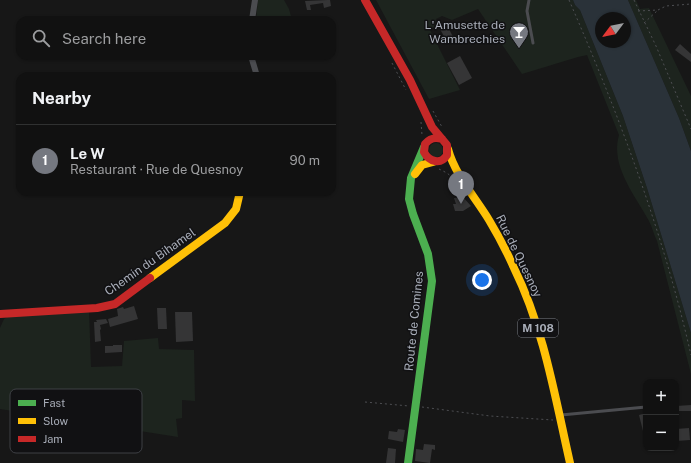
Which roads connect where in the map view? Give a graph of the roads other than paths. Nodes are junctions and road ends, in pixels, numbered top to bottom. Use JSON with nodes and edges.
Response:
{"nodes":[{"id":1,"x":255,"y":0,"type":"edge"},
{"id":2,"x":365,"y":0,"type":"edge"},
{"id":3,"x":529,"y":0,"type":"edge"},
{"id":4,"x":253,"y":16,"type":"edge"},
{"id":5,"x":533,"y":43,"type":"dead end"},
{"id":6,"x":252,"y":60,"type":"edge"},
{"id":7,"x":256,"y":72,"type":"edge"},
{"id":8,"x":417,"y":96,"type":"junction"},
{"id":9,"x":442,"y":139,"type":"junction"},
{"id":10,"x":424,"y":142,"type":"junction"},
{"id":11,"x":448,"y":149,"type":"junction"},
{"id":12,"x":434,"y":164,"type":"junction"},
{"id":13,"x":463,"y":181,"type":"junction"},
{"id":14,"x":410,"y":184,"type":"junction"},
{"id":15,"x":239,"y":196,"type":"edge"},
{"id":16,"x":1,"y":316,"type":"edge"},
{"id":17,"x":643,"y":407,"type":"edge"},
{"id":18,"x":560,"y":418,"type":"junction"},
{"id":19,"x":408,"y":463,"type":"edge"},
{"id":20,"x":570,"y":463,"type":"edge"}],
"edges":[{"from":1,"to":4,"type":"street"},
{"from":2,"to":8,"type":"main road"},
{"from":3,"to":5,"type":"lane"},
{"from":6,"to":7,"type":"street"},
{"from":8,"to":9,"type":"main road"},
{"from":8,"to":10,"type":"main road"},
{"from":9,"to":10,"type":"main road"},
{"from":9,"to":11,"type":"main road"},
{"from":10,"to":12,"type":"main road"},
{"from":10,"to":14,"type":"main road","name":"Route de Comines"},
{"from":11,"to":12,"type":"main road"},
{"from":11,"to":13,"type":"main road","name":"Rue de Quesnoy","number":"M 108"},
{"from":12,"to":13,"type":"main road","name":"Rue de Quesnoy","number":"M 108"},
{"from":12,"to":14,"type":"main road","name":"Route de Comines"},
{"from":13,"to":18,"type":"main road","name":"Rue de Quesnoy","number":"M 108"},
{"from":14,"to":19,"type":"main road","name":"Route de Comines"},
{"from":15,"to":16,"type":"main road","name":"Chemin du Bihamel"},
{"from":17,"to":18,"type":"lane"},
{"from":18,"to":20,"type":"main road","name":"Rue de Quesnoy","number":"M 108"}]}
